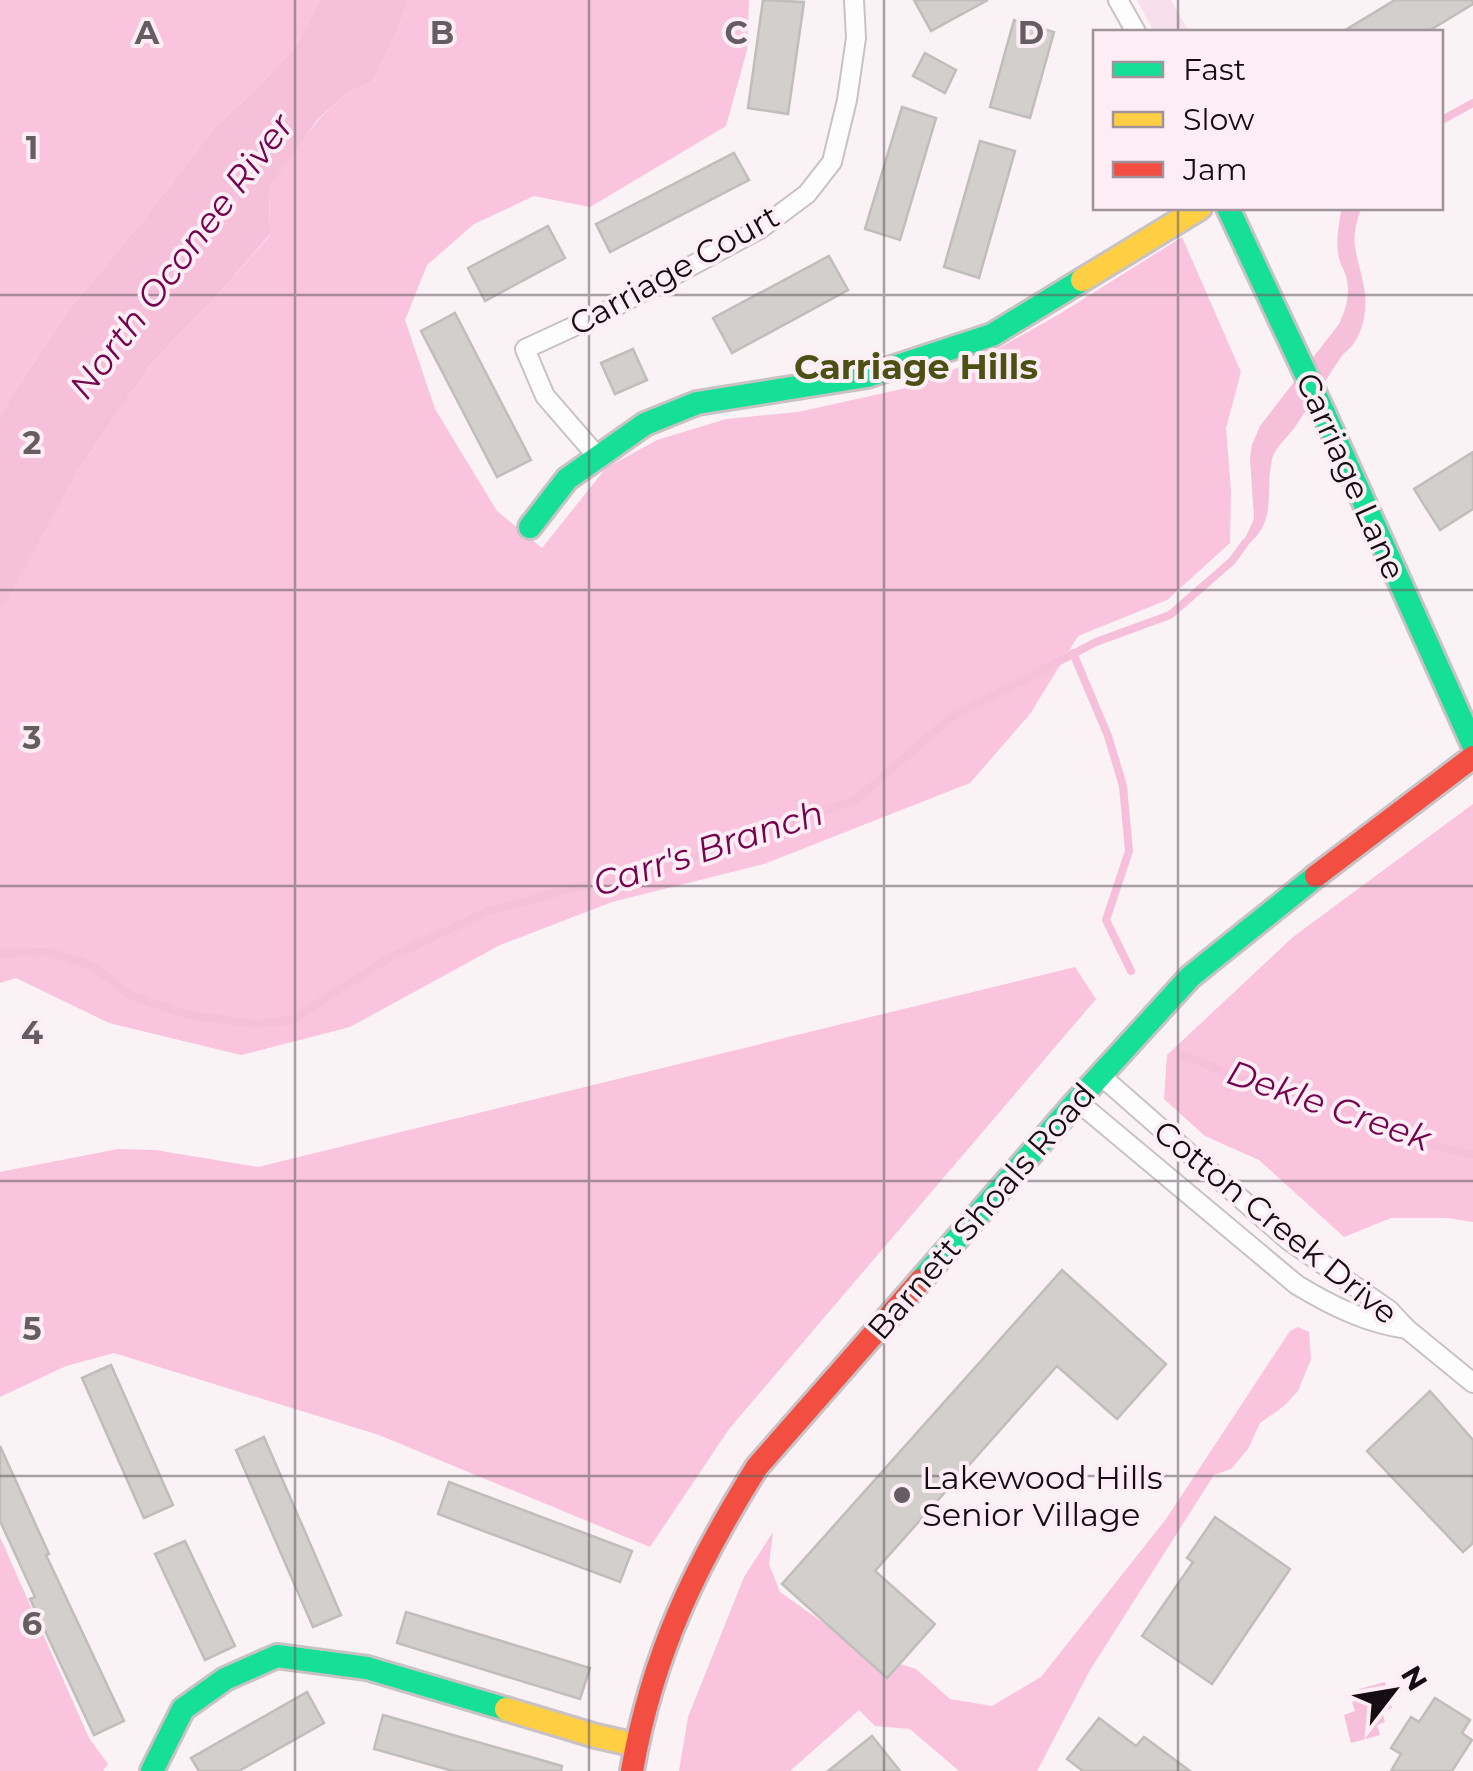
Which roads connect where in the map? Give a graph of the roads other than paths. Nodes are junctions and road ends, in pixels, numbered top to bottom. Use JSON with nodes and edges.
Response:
{"nodes":[{"id":1,"x":854,"y":0,"type":"edge"},
{"id":2,"x":1118,"y":0,"type":"edge"},
{"id":3,"x":1135,"y":30,"type":"edge"},
{"id":4,"x":1197,"y":210,"type":"edge"},
{"id":5,"x":1229,"y":210,"type":"edge"},
{"id":6,"x":598,"y":456,"type":"junction"},
{"id":7,"x":530,"y":527,"type":"dead end"},
{"id":8,"x":1473,"y":744,"type":"edge"},
{"id":9,"x":1473,"y":757,"type":"edge"},
{"id":10,"x":1100,"y":1075,"type":"junction"},
{"id":11,"x":1076,"y":1102,"type":"junction"},
{"id":12,"x":1407,"y":1329,"type":"junction"},
{"id":13,"x":1473,"y":1383,"type":"edge"},
{"id":14,"x":636,"y":1745,"type":"junction"},
{"id":15,"x":152,"y":1771,"type":"edge"},
{"id":16,"x":632,"y":1771,"type":"edge"}],
"edges":[{"from":1,"to":6,"type":"street","name":"Carriage Court"},
{"from":2,"to":3,"type":"street"},
{"from":4,"to":6,"type":"street"},
{"from":5,"to":8,"type":"street","name":"Carriage Lane"},
{"from":6,"to":7,"type":"street"},
{"from":9,"to":10,"type":"street","name":"Barnett Shoals Road"},
{"from":10,"to":11,"type":"street","name":"Barnett Shoals Road"},
{"from":10,"to":12,"type":"street","name":"Cotton Creek Drive"},
{"from":11,"to":12,"type":"street","name":"Cotton Creek Drive"},
{"from":11,"to":14,"type":"street","name":"Barnett Shoals Road"},
{"from":12,"to":13,"type":"street","name":"Cotton Creek Drive"},
{"from":14,"to":15,"type":"street"},
{"from":14,"to":16,"type":"street","name":"Barnett Shoals Road"}]}
